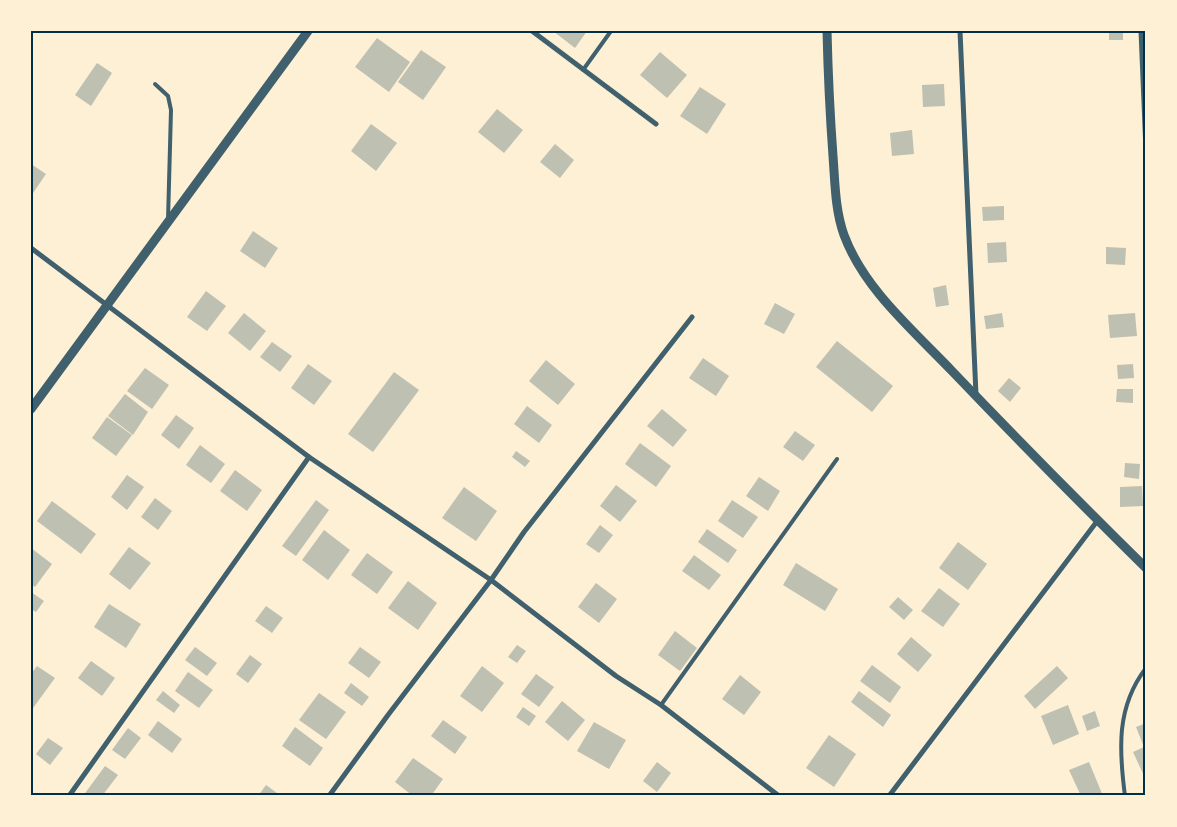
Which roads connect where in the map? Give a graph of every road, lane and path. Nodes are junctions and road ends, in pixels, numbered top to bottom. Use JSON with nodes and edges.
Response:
{"nodes":[{"id":1,"x":308,"y":31,"type":"edge"},
{"id":2,"x":532,"y":31,"type":"edge"},
{"id":3,"x":611,"y":31,"type":"edge"},
{"id":4,"x":827,"y":31,"type":"edge"},
{"id":5,"x":960,"y":31,"type":"edge"},
{"id":6,"x":1141,"y":31,"type":"edge"},
{"id":7,"x":583,"y":70,"type":"junction"},
{"id":8,"x":155,"y":84,"type":"dead end"},
{"id":9,"x":656,"y":124,"type":"dead end"},
{"id":10,"x":1146,"y":152,"type":"edge"},
{"id":11,"x":168,"y":222,"type":"junction"},
{"id":12,"x":31,"y":248,"type":"edge"},
{"id":13,"x":106,"y":306,"type":"junction"},
{"id":14,"x":692,"y":317,"type":"dead end"},
{"id":15,"x":976,"y":396,"type":"junction"},
{"id":16,"x":31,"y":409,"type":"edge"},
{"id":17,"x":309,"y":457,"type":"junction"},
{"id":18,"x":837,"y":459,"type":"dead end"},
{"id":19,"x":1098,"y":520,"type":"junction"},
{"id":20,"x":1146,"y":568,"type":"edge"},
{"id":21,"x":491,"y":580,"type":"junction"},
{"id":22,"x":1146,"y":668,"type":"edge"},
{"id":23,"x":661,"y":705,"type":"junction"},
{"id":24,"x":68,"y":796,"type":"edge"},
{"id":25,"x":329,"y":796,"type":"edge"},
{"id":26,"x":778,"y":796,"type":"edge"},
{"id":27,"x":889,"y":796,"type":"edge"},
{"id":28,"x":1125,"y":796,"type":"edge"}],
"edges":[{"from":1,"to":11,"type":"street"},
{"from":2,"to":7,"type":"street"},
{"from":3,"to":7,"type":"lane"},
{"from":4,"to":15,"type":"street"},
{"from":5,"to":15,"type":"street"},
{"from":6,"to":10,"type":"street"},
{"from":7,"to":9,"type":"street"},
{"from":8,"to":11,"type":"lane"},
{"from":11,"to":13,"type":"street"},
{"from":12,"to":13,"type":"street"},
{"from":13,"to":16,"type":"street"},
{"from":13,"to":17,"type":"street"},
{"from":14,"to":21,"type":"street"},
{"from":15,"to":19,"type":"street"},
{"from":17,"to":21,"type":"street"},
{"from":17,"to":24,"type":"street"},
{"from":18,"to":23,"type":"lane"},
{"from":19,"to":20,"type":"street"},
{"from":19,"to":27,"type":"street"},
{"from":21,"to":23,"type":"street"},
{"from":21,"to":25,"type":"street"},
{"from":22,"to":28,"type":"lane"},
{"from":23,"to":26,"type":"street"}]}
